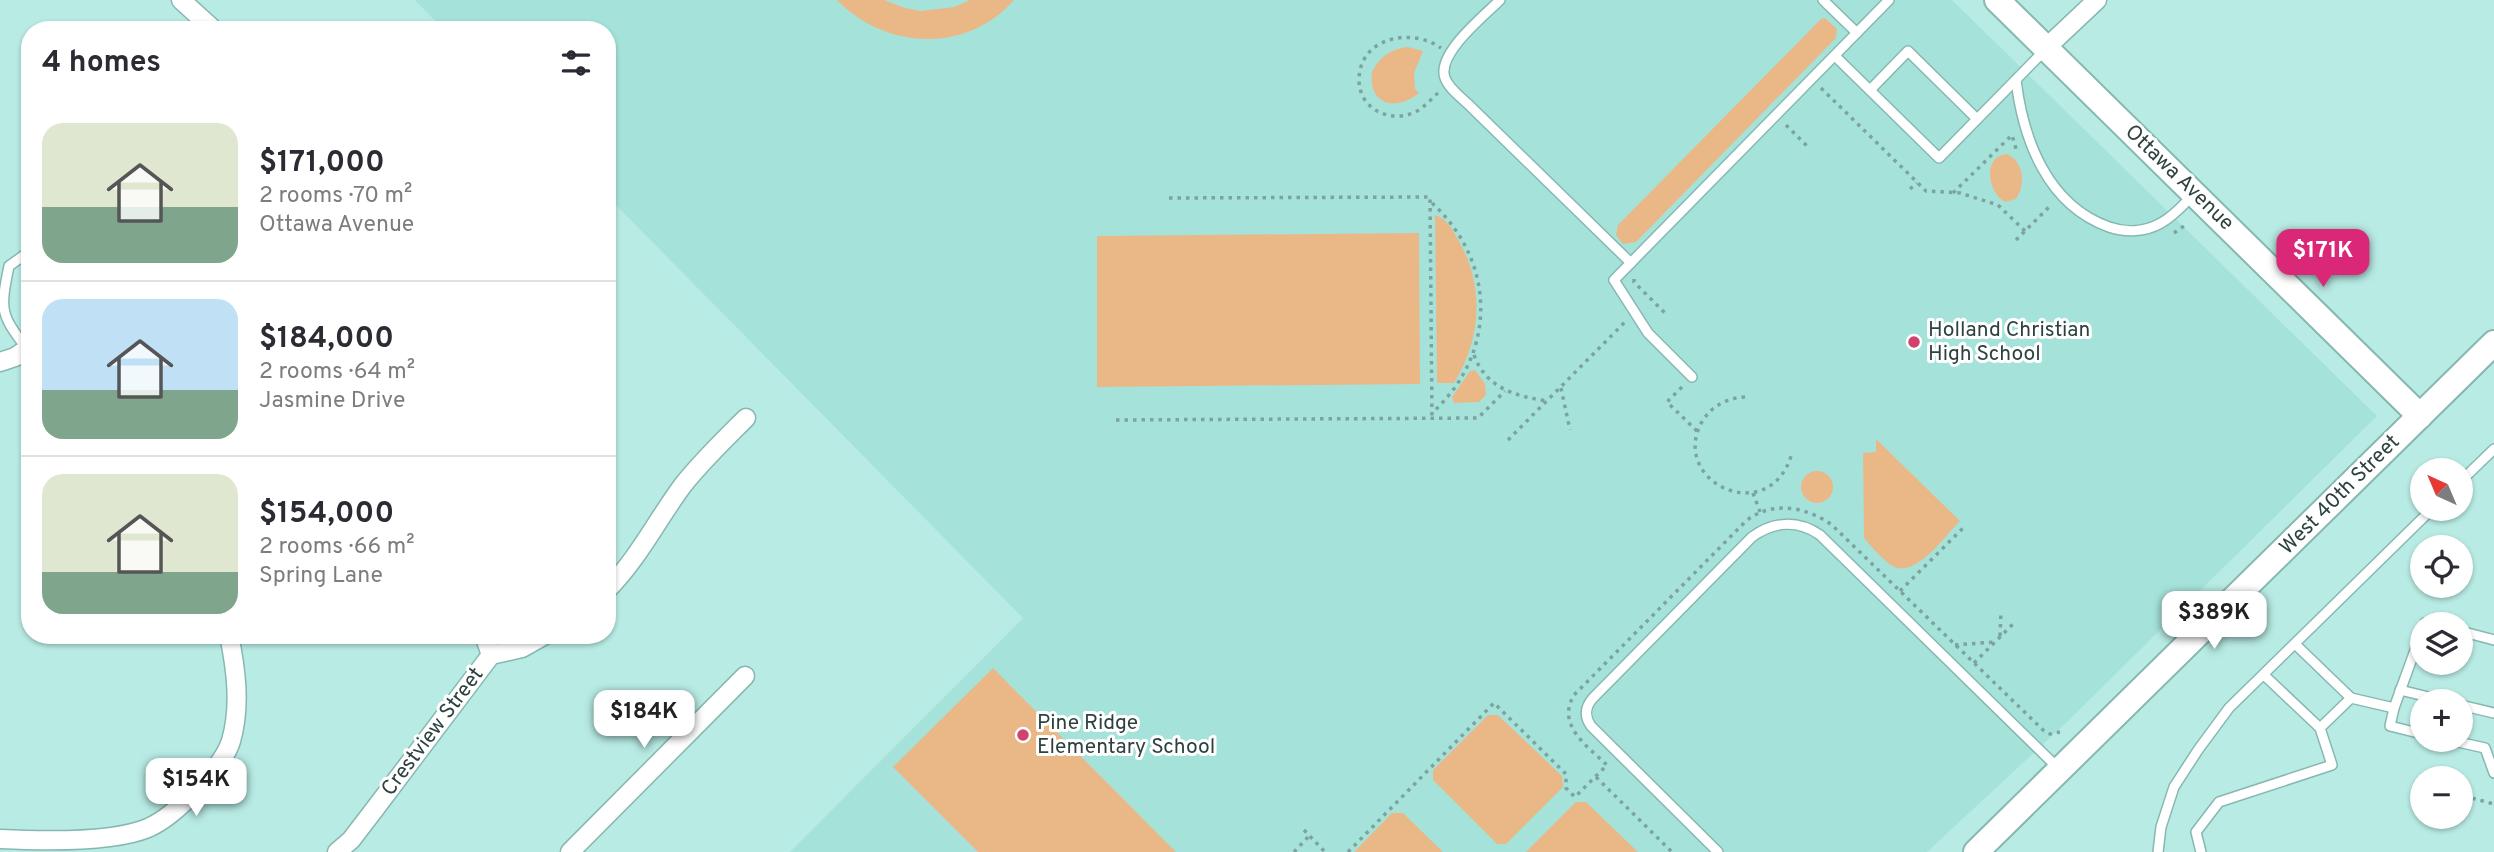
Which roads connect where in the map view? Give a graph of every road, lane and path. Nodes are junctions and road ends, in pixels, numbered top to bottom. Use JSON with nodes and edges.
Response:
{"nodes":[{"id":1,"x":181,"y":0,"type":"edge"},
{"id":2,"x":1500,"y":0,"type":"edge"},
{"id":3,"x":1823,"y":0,"type":"edge"},
{"id":4,"x":1889,"y":0,"type":"edge"},
{"id":5,"x":1997,"y":0,"type":"edge"},
{"id":6,"x":2097,"y":0,"type":"edge"},
{"id":7,"x":204,"y":21,"type":"edge"},
{"id":8,"x":1857,"y":33,"type":"junction"},
{"id":9,"x":2046,"y":48,"type":"junction"},
{"id":10,"x":1448,"y":53,"type":"junction"},
{"id":11,"x":1835,"y":56,"type":"junction"},
{"id":12,"x":1844,"y":65,"type":"junction"},
{"id":13,"x":2016,"y":80,"type":"junction"},
{"id":14,"x":1447,"y":83,"type":"junction"},
{"id":15,"x":1821,"y":88,"type":"junction"},
{"id":16,"x":1870,"y":90,"type":"junction"},
{"id":17,"x":1812,"y":97,"type":"dead end"},
{"id":18,"x":1794,"y":115,"type":"dead end"},
{"id":19,"x":1977,"y":119,"type":"junction"},
{"id":20,"x":2012,"y":135,"type":"dead end"},
{"id":21,"x":1809,"y":148,"type":"dead end"},
{"id":22,"x":1917,"y":183,"type":"junction"},
{"id":23,"x":1910,"y":189,"type":"dead end"},
{"id":24,"x":1954,"y":193,"type":"junction"},
{"id":25,"x":2194,"y":193,"type":"junction"},
{"id":26,"x":1169,"y":198,"type":"dead end"},
{"id":27,"x":1430,"y":202,"type":"junction"},
{"id":28,"x":2051,"y":205,"type":"dead end"},
{"id":29,"x":2025,"y":231,"type":"junction"},
{"id":30,"x":2016,"y":240,"type":"dead end"},
{"id":31,"x":21,"y":258,"type":"edge"},
{"id":32,"x":1631,"y":263,"type":"junction"},
{"id":33,"x":1634,"y":278,"type":"dead end"},
{"id":34,"x":1635,"y":313,"type":"junction"},
{"id":35,"x":1667,"y":315,"type":"dead end"},
{"id":36,"x":21,"y":338,"type":"edge"},
{"id":37,"x":2494,"y":343,"type":"edge"},
{"id":38,"x":21,"y":353,"type":"edge"},
{"id":39,"x":1473,"y":353,"type":"junction"},
{"id":40,"x":0,"y":362,"type":"edge"},
{"id":41,"x":1692,"y":377,"type":"joint"},
{"id":42,"x":1561,"y":387,"type":"junction"},
{"id":43,"x":1504,"y":391,"type":"junction"},
{"id":44,"x":1745,"y":397,"type":"dead end"},
{"id":45,"x":1547,"y":401,"type":"junction"},
{"id":46,"x":1432,"y":416,"type":"junction"},
{"id":47,"x":2420,"y":416,"type":"junction"},
{"id":48,"x":746,"y":418,"type":"dead end"},
{"id":49,"x":1116,"y":420,"type":"dead end"},
{"id":50,"x":1570,"y":430,"type":"dead end"},
{"id":51,"x":1698,"y":432,"type":"junction"},
{"id":52,"x":1508,"y":440,"type":"dead end"},
{"id":53,"x":2494,"y":449,"type":"edge"},
{"id":54,"x":1792,"y":453,"type":"dead end"},
{"id":55,"x":2473,"y":469,"type":"edge"},
{"id":56,"x":1754,"y":493,"type":"junction"},
{"id":57,"x":1760,"y":512,"type":"junction"},
{"id":58,"x":2419,"y":522,"type":"edge"},
{"id":59,"x":1965,"y":526,"type":"dead end"},
{"id":60,"x":616,"y":579,"type":"edge"},
{"id":61,"x":1900,"y":591,"type":"junction"},
{"id":62,"x":2001,"y":611,"type":"dead end"},
{"id":63,"x":2016,"y":621,"type":"dead end"},
{"id":64,"x":2473,"y":634,"type":"edge"},
{"id":65,"x":2494,"y":639,"type":"edge"},
{"id":66,"x":1998,"y":640,"type":"junction"},
{"id":67,"x":231,"y":644,"type":"edge"},
{"id":68,"x":487,"y":644,"type":"edge"},
{"id":69,"x":529,"y":644,"type":"edge"},
{"id":70,"x":2295,"y":644,"type":"junction"},
{"id":71,"x":1955,"y":645,"type":"junction"},
{"id":72,"x":491,"y":654,"type":"junction"},
{"id":73,"x":1974,"y":663,"type":"junction"},
{"id":74,"x":2410,"y":663,"type":"edge"},
{"id":75,"x":2264,"y":675,"type":"junction"},
{"id":76,"x":745,"y":676,"type":"dead end"},
{"id":77,"x":2400,"y":690,"type":"junction"},
{"id":78,"x":2410,"y":692,"type":"edge"},
{"id":79,"x":2351,"y":698,"type":"junction"},
{"id":80,"x":2394,"y":708,"type":"junction"},
{"id":81,"x":2473,"y":708,"type":"edge"},
{"id":82,"x":2494,"y":713,"type":"edge"},
{"id":83,"x":2320,"y":728,"type":"junction"},
{"id":84,"x":2410,"y":731,"type":"edge"},
{"id":85,"x":2060,"y":732,"type":"dead end"},
{"id":86,"x":2473,"y":745,"type":"edge"},
{"id":87,"x":2060,"y":770,"type":"junction"},
{"id":88,"x":2494,"y":773,"type":"edge"},
{"id":89,"x":1596,"y":777,"type":"junction"},
{"id":90,"x":2473,"y":798,"type":"edge"},
{"id":91,"x":2494,"y":804,"type":"edge"},
{"id":92,"x":1304,"y":830,"type":"dead end"},
{"id":93,"x":1309,"y":836,"type":"junction"},
{"id":94,"x":0,"y":839,"type":"edge"},
{"id":95,"x":337,"y":852,"type":"edge"},
{"id":96,"x":569,"y":852,"type":"edge"},
{"id":97,"x":1294,"y":852,"type":"edge"},
{"id":98,"x":1325,"y":852,"type":"edge"},
{"id":99,"x":1348,"y":852,"type":"edge"},
{"id":100,"x":1672,"y":852,"type":"edge"},
{"id":101,"x":1718,"y":852,"type":"edge"},
{"id":102,"x":1976,"y":852,"type":"edge"},
{"id":103,"x":2158,"y":852,"type":"edge"},
{"id":104,"x":2201,"y":852,"type":"edge"}],
"edges":[{"from":1,"to":7,"type":"street"},
{"from":2,"to":10,"type":"lane"},
{"from":3,"to":8,"type":"lane"},
{"from":4,"to":8,"type":"lane"},
{"from":5,"to":9,"type":"street","name":"Ottawa Avenue"},
{"from":6,"to":9,"type":"street"},
{"from":8,"to":11,"type":"lane"},
{"from":9,"to":13,"type":"lane"},
{"from":9,"to":25,"type":"street","name":"Ottawa Avenue"},
{"from":10,"to":14,"type":"lane"},
{"from":10,"to":14,"type":"path"},
{"from":11,"to":12,"type":"lane"},
{"from":11,"to":32,"type":"lane"},
{"from":12,"to":15,"type":"path"},
{"from":12,"to":16,"type":"lane"},
{"from":13,"to":19,"type":"lane"},
{"from":13,"to":25,"type":"lane"},
{"from":14,"to":32,"type":"lane"},
{"from":15,"to":17,"type":"path"},
{"from":15,"to":22,"type":"path"},
{"from":16,"to":19,"type":"lane"},
{"from":16,"to":19,"type":"lane"},
{"from":18,"to":21,"type":"path"},
{"from":20,"to":24,"type":"path"},
{"from":22,"to":23,"type":"path"},
{"from":22,"to":24,"type":"path"},
{"from":24,"to":29,"type":"path"},
{"from":25,"to":47,"type":"street","name":"Ottawa Avenue"},
{"from":26,"to":27,"type":"path"},
{"from":27,"to":39,"type":"path"},
{"from":27,"to":46,"type":"path"},
{"from":28,"to":29,"type":"path"},
{"from":29,"to":30,"type":"path"},
{"from":31,"to":36,"type":"lane"},
{"from":32,"to":34,"type":"lane"},
{"from":33,"to":35,"type":"path"},
{"from":34,"to":41,"type":"lane"},
{"from":34,"to":42,"type":"path"},
{"from":37,"to":47,"type":"street","name":"West 40th Street"},
{"from":38,"to":40,"type":"street"},
{"from":39,"to":43,"type":"path"},
{"from":39,"to":46,"type":"path"},
{"from":41,"to":51,"type":"path"},
{"from":42,"to":45,"type":"path"},
{"from":42,"to":50,"type":"path"},
{"from":43,"to":45,"type":"path"},
{"from":43,"to":46,"type":"path"},
{"from":44,"to":51,"type":"path"},
{"from":45,"to":52,"type":"path"},
{"from":46,"to":49,"type":"path"},
{"from":47,"to":87,"type":"street","name":"West 40th Street"},
{"from":48,"to":60,"type":"street"},
{"from":51,"to":56,"type":"path"},
{"from":53,"to":55,"type":"lane"},
{"from":54,"to":56,"type":"path"},
{"from":56,"to":57,"type":"path"},
{"from":57,"to":61,"type":"path"},
{"from":57,"to":89,"type":"path"},
{"from":58,"to":70,"type":"lane"},
{"from":59,"to":61,"type":"path"},
{"from":61,"to":71,"type":"path"},
{"from":62,"to":66,"type":"path"},
{"from":63,"to":66,"type":"path"},
{"from":64,"to":65,"type":"lane"},
{"from":66,"to":71,"type":"path"},
{"from":66,"to":73,"type":"path"},
{"from":67,"to":94,"type":"street"},
{"from":68,"to":72,"type":"street"},
{"from":69,"to":72,"type":"street","name":"Crestview Street"},
{"from":70,"to":75,"type":"lane"},
{"from":70,"to":79,"type":"lane"},
{"from":71,"to":73,"type":"path"},
{"from":72,"to":95,"type":"street","name":"Crestview Street"},
{"from":73,"to":85,"type":"path"},
{"from":74,"to":77,"type":"lane"},
{"from":75,"to":83,"type":"lane"},
{"from":75,"to":103,"type":"lane"},
{"from":76,"to":96,"type":"street"},
{"from":77,"to":78,"type":"lane"},
{"from":77,"to":80,"type":"lane"},
{"from":79,"to":80,"type":"lane"},
{"from":79,"to":83,"type":"lane"},
{"from":80,"to":84,"type":"lane"},
{"from":81,"to":82,"type":"lane"},
{"from":83,"to":104,"type":"lane"},
{"from":86,"to":88,"type":"lane"},
{"from":87,"to":101,"type":"lane"},
{"from":87,"to":102,"type":"street","name":"West 40th Street"},
{"from":89,"to":99,"type":"path"},
{"from":89,"to":100,"type":"path"},
{"from":90,"to":91,"type":"path"},
{"from":92,"to":93,"type":"path"},
{"from":93,"to":97,"type":"path"},
{"from":93,"to":98,"type":"path"}]}
